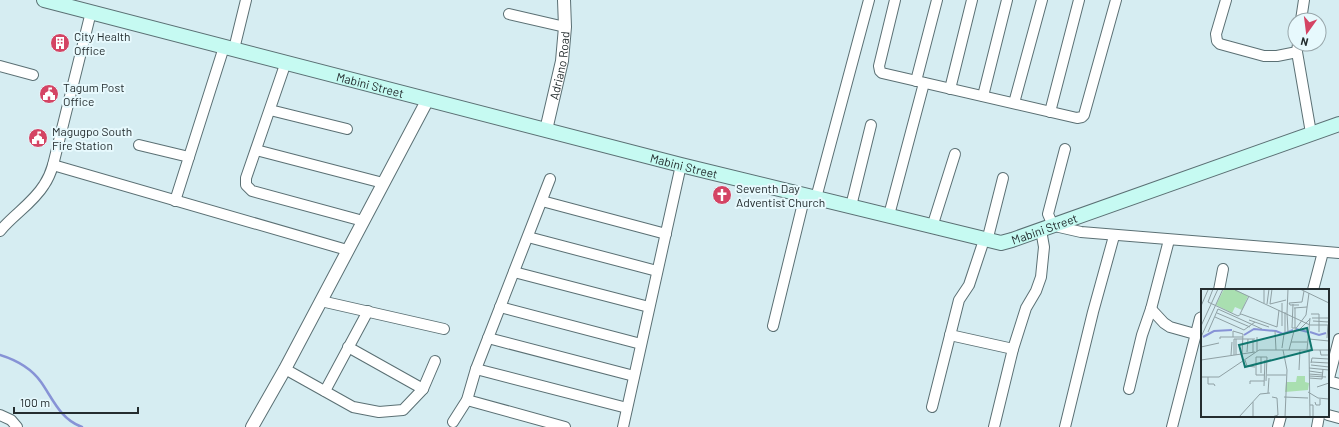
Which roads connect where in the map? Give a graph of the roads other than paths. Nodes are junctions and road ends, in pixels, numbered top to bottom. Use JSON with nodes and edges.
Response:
{"nodes":[{"id":1,"x":246,"y":0,"type":"edge"},
{"id":2,"x":564,"y":0,"type":"edge"},
{"id":3,"x":869,"y":0,"type":"edge"},
{"id":4,"x":895,"y":0,"type":"edge"},
{"id":5,"x":937,"y":0,"type":"edge"},
{"id":6,"x":972,"y":0,"type":"edge"},
{"id":7,"x":1007,"y":0,"type":"edge"},
{"id":8,"x":1042,"y":0,"type":"edge"},
{"id":9,"x":1079,"y":0,"type":"edge"},
{"id":10,"x":1116,"y":0,"type":"edge"},
{"id":11,"x":1226,"y":0,"type":"edge"},
{"id":12,"x":1304,"y":0,"type":"edge"},
{"id":13,"x":54,"y":1,"type":"edge"},
{"id":14,"x":91,"y":12,"type":"junction"},
{"id":15,"x":1302,"y":12,"type":"edge"},
{"id":16,"x":509,"y":14,"type":"dead end"},
{"id":17,"x":565,"y":27,"type":"junction"},
{"id":18,"x":229,"y":48,"type":"junction"},
{"id":19,"x":1287,"y":52,"type":"edge"},
{"id":20,"x":1298,"y":52,"type":"edge"},
{"id":21,"x":286,"y":62,"type":"junction"},
{"id":22,"x":0,"y":66,"type":"edge"},
{"id":23,"x":34,"y":75,"type":"dead end"},
{"id":24,"x":920,"y":82,"type":"junction"},
{"id":25,"x":950,"y":89,"type":"junction"},
{"id":26,"x":983,"y":96,"type":"junction"},
{"id":27,"x":428,"y":99,"type":"junction"},
{"id":28,"x":1014,"y":103,"type":"junction"},
{"id":29,"x":270,"y":110,"type":"junction"},
{"id":30,"x":1050,"y":112,"type":"junction"},
{"id":31,"x":1339,"y":124,"type":"edge"},
{"id":32,"x":871,"y":126,"type":"dead end"},
{"id":33,"x":347,"y":129,"type":"dead end"},
{"id":34,"x":546,"y":130,"type":"junction"},
{"id":35,"x":1311,"y":133,"type":"junction"},
{"id":36,"x":139,"y":145,"type":"dead end"},
{"id":37,"x":1065,"y":149,"type":"dead end"},
{"id":38,"x":256,"y":150,"type":"junction"},
{"id":39,"x":954,"y":154,"type":"dead end"},
{"id":40,"x":189,"y":157,"type":"junction"},
{"id":41,"x":53,"y":165,"type":"junction"},
{"id":42,"x":681,"y":165,"type":"junction"},
{"id":43,"x":1003,"y":178,"type":"dead end"},
{"id":44,"x":550,"y":179,"type":"dead end"},
{"id":45,"x":383,"y":183,"type":"junction"},
{"id":46,"x":811,"y":196,"type":"junction"},
{"id":47,"x":175,"y":201,"type":"junction"},
{"id":48,"x":542,"y":201,"type":"junction"},
{"id":49,"x":851,"y":206,"type":"junction"},
{"id":50,"x":888,"y":215,"type":"junction"},
{"id":51,"x":363,"y":221,"type":"junction"},
{"id":52,"x":1,"y":227,"type":"edge"},
{"id":53,"x":932,"y":227,"type":"junction"},
{"id":54,"x":1048,"y":227,"type":"junction"},
{"id":55,"x":666,"y":234,"type":"junction"},
{"id":56,"x":1114,"y":236,"type":"junction"},
{"id":57,"x":528,"y":237,"type":"junction"},
{"id":58,"x":986,"y":240,"type":"junction"},
{"id":59,"x":1169,"y":240,"type":"junction"},
{"id":60,"x":348,"y":250,"type":"junction"},
{"id":61,"x":1323,"y":252,"type":"junction"},
{"id":62,"x":1339,"y":253,"type":"edge"},
{"id":63,"x":1223,"y":269,"type":"dead end"},
{"id":64,"x":658,"y":271,"type":"junction"},
{"id":65,"x":514,"y":272,"type":"junction"},
{"id":66,"x":1219,"y":289,"type":"edge"},
{"id":67,"x":1313,"y":289,"type":"edge"},
{"id":68,"x":321,"y":301,"type":"junction"},
{"id":69,"x":500,"y":307,"type":"junction"},
{"id":70,"x":649,"y":308,"type":"junction"},
{"id":71,"x":1151,"y":309,"type":"junction"},
{"id":72,"x":368,"y":311,"type":"junction"},
{"id":73,"x":1201,"y":317,"type":"edge"},
{"id":74,"x":773,"y":326,"type":"dead end"},
{"id":75,"x":444,"y":329,"type":"dead end"},
{"id":76,"x":1196,"y":334,"type":"junction"},
{"id":77,"x":950,"y":335,"type":"junction"},
{"id":78,"x":488,"y":338,"type":"junction"},
{"id":79,"x":1339,"y":339,"type":"edge"},
{"id":80,"x":641,"y":344,"type":"junction"},
{"id":81,"x":348,"y":347,"type":"junction"},
{"id":82,"x":1013,"y":349,"type":"junction"},
{"id":83,"x":1338,"y":350,"type":"edge"},
{"id":84,"x":435,"y":361,"type":"dead end"},
{"id":85,"x":285,"y":368,"type":"junction"},
{"id":86,"x":476,"y":369,"type":"junction"},
{"id":87,"x":634,"y":376,"type":"junction"},
{"id":88,"x":1329,"y":379,"type":"edge"},
{"id":89,"x":1329,"y":382,"type":"edge"},
{"id":90,"x":1339,"y":384,"type":"edge"},
{"id":91,"x":423,"y":389,"type":"junction"},
{"id":92,"x":1129,"y":389,"type":"dead end"},
{"id":93,"x":325,"y":391,"type":"junction"},
{"id":94,"x":467,"y":400,"type":"junction"},
{"id":95,"x":932,"y":407,"type":"dead end"},
{"id":96,"x":627,"y":408,"type":"junction"},
{"id":97,"x":0,"y":415,"type":"edge"},
{"id":98,"x":1329,"y":415,"type":"edge"},
{"id":99,"x":1281,"y":417,"type":"edge"},
{"id":100,"x":1319,"y":417,"type":"edge"},
{"id":101,"x":1339,"y":418,"type":"edge"},
{"id":102,"x":453,"y":422,"type":"dead end"},
{"id":103,"x":555,"y":426,"type":"edge"},
{"id":104,"x":17,"y":427,"type":"edge"},
{"id":105,"x":252,"y":427,"type":"edge"},
{"id":106,"x":565,"y":427,"type":"edge"},
{"id":107,"x":623,"y":427,"type":"edge"},
{"id":108,"x":994,"y":427,"type":"edge"},
{"id":109,"x":1065,"y":427,"type":"edge"},
{"id":110,"x":1172,"y":427,"type":"edge"},
{"id":111,"x":1278,"y":427,"type":"edge"},
{"id":112,"x":1317,"y":427,"type":"edge"}],
"edges":[{"from":1,"to":18,"type":"street"},
{"from":2,"to":17,"type":"street","name":"Adriano Road"},
{"from":3,"to":46,"type":"street"},
{"from":4,"to":24,"type":"street"},
{"from":5,"to":24,"type":"street"},
{"from":6,"to":25,"type":"street"},
{"from":7,"to":26,"type":"street"},
{"from":8,"to":28,"type":"street"},
{"from":9,"to":30,"type":"street"},
{"from":10,"to":30,"type":"street"},
{"from":11,"to":19,"type":"street"},
{"from":12,"to":15,"type":"street"},
{"from":13,"to":14,"type":"main road","name":"Mabini Street"},
{"from":14,"to":18,"type":"main road","name":"Mabini Street"},
{"from":14,"to":41,"type":"street"},
{"from":16,"to":17,"type":"street"},
{"from":17,"to":34,"type":"street","name":"Adriano Road"},
{"from":18,"to":21,"type":"main road","name":"Mabini Street"},
{"from":18,"to":40,"type":"street"},
{"from":20,"to":35,"type":"street"},
{"from":21,"to":27,"type":"main road","name":"Mabini Street"},
{"from":21,"to":29,"type":"street"},
{"from":22,"to":23,"type":"street"},
{"from":24,"to":25,"type":"street"},
{"from":24,"to":50,"type":"street"},
{"from":25,"to":26,"type":"street"},
{"from":26,"to":28,"type":"street"},
{"from":27,"to":34,"type":"main road","name":"Mabini Street"},
{"from":27,"to":45,"type":"street"},
{"from":28,"to":30,"type":"street"},
{"from":29,"to":33,"type":"street"},
{"from":29,"to":38,"type":"street"},
{"from":31,"to":35,"type":"main road","name":"Mabini Street"},
{"from":32,"to":49,"type":"street"},
{"from":34,"to":42,"type":"main road","name":"Mabini Street"},
{"from":35,"to":54,"type":"main road","name":"Mabini Street"},
{"from":36,"to":40,"type":"street"},
{"from":37,"to":54,"type":"street"},
{"from":38,"to":45,"type":"street"},
{"from":38,"to":51,"type":"street"},
{"from":39,"to":53,"type":"street"},
{"from":40,"to":47,"type":"street"},
{"from":41,"to":47,"type":"street"},
{"from":41,"to":52,"type":"street"},
{"from":42,"to":46,"type":"main road","name":"Mabini Street"},
{"from":42,"to":55,"type":"street"},
{"from":43,"to":58,"type":"street"},
{"from":44,"to":48,"type":"street"},
{"from":45,"to":51,"type":"street"},
{"from":46,"to":49,"type":"main road","name":"Mabini Street"},
{"from":46,"to":74,"type":"street"},
{"from":47,"to":60,"type":"street"},
{"from":48,"to":55,"type":"street"},
{"from":48,"to":57,"type":"street"},
{"from":49,"to":50,"type":"main road","name":"Mabini Street"},
{"from":50,"to":53,"type":"main road","name":"Mabini Street"},
{"from":51,"to":60,"type":"street"},
{"from":53,"to":58,"type":"main road","name":"Mabini Street"},
{"from":54,"to":56,"type":"street"},
{"from":54,"to":58,"type":"main road","name":"Mabini Street"},
{"from":54,"to":82,"type":"street"},
{"from":55,"to":64,"type":"street"},
{"from":56,"to":59,"type":"street"},
{"from":56,"to":109,"type":"street"},
{"from":57,"to":64,"type":"street"},
{"from":57,"to":65,"type":"street"},
{"from":58,"to":77,"type":"street"},
{"from":59,"to":61,"type":"street"},
{"from":59,"to":71,"type":"street"},
{"from":60,"to":68,"type":"street"},
{"from":61,"to":62,"type":"street"},
{"from":61,"to":67,"type":"street"},
{"from":63,"to":66,"type":"street"},
{"from":64,"to":70,"type":"street"},
{"from":65,"to":69,"type":"street"},
{"from":65,"to":70,"type":"street"},
{"from":68,"to":72,"type":"street"},
{"from":68,"to":85,"type":"street"},
{"from":69,"to":78,"type":"street"},
{"from":69,"to":80,"type":"street"},
{"from":70,"to":80,"type":"street"},
{"from":71,"to":76,"type":"street"},
{"from":71,"to":92,"type":"street"},
{"from":72,"to":75,"type":"street"},
{"from":72,"to":81,"type":"street"},
{"from":73,"to":76,"type":"street"},
{"from":76,"to":110,"type":"street"},
{"from":77,"to":82,"type":"street"},
{"from":77,"to":95,"type":"street"},
{"from":78,"to":86,"type":"street"},
{"from":78,"to":87,"type":"street"},
{"from":79,"to":83,"type":"street"},
{"from":80,"to":87,"type":"street"},
{"from":81,"to":91,"type":"street"},
{"from":81,"to":93,"type":"street"},
{"from":82,"to":108,"type":"street"},
{"from":83,"to":88,"type":"street"},
{"from":84,"to":91,"type":"street"},
{"from":85,"to":93,"type":"street"},
{"from":85,"to":105,"type":"street"},
{"from":86,"to":94,"type":"street"},
{"from":86,"to":96,"type":"street"},
{"from":87,"to":96,"type":"street"},
{"from":89,"to":90,"type":"street"},
{"from":91,"to":93,"type":"street"},
{"from":94,"to":102,"type":"street"},
{"from":94,"to":103,"type":"street"},
{"from":96,"to":107,"type":"street"},
{"from":97,"to":104,"type":"street"},
{"from":98,"to":101,"type":"street"},
{"from":99,"to":111,"type":"street"},
{"from":100,"to":112,"type":"street"},
{"from":103,"to":106,"type":"street"}]}
